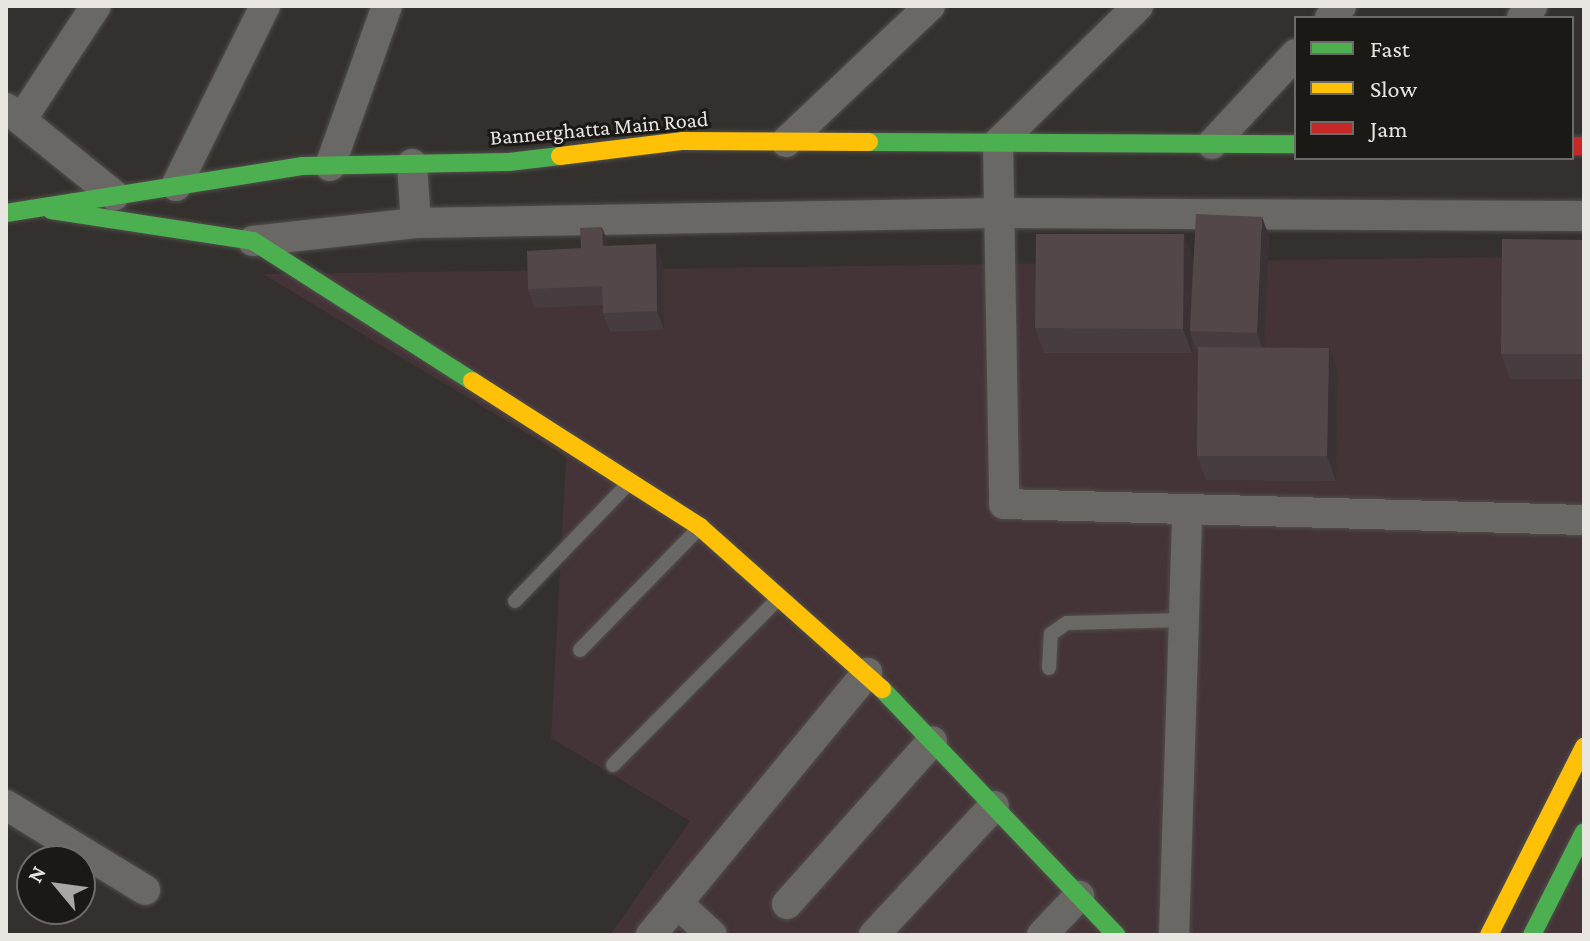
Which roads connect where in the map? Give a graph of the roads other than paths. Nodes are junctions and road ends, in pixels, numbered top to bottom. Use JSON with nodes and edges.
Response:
{"nodes":[{"id":1,"x":96,"y":6,"type":"edge"},
{"id":2,"x":265,"y":6,"type":"edge"},
{"id":3,"x":387,"y":6,"type":"edge"},
{"id":4,"x":930,"y":6,"type":"edge"},
{"id":5,"x":1138,"y":6,"type":"edge"},
{"id":6,"x":1294,"y":56,"type":"edge"},
{"id":7,"x":14,"y":114,"type":"edge"},
{"id":8,"x":786,"y":142,"type":"junction"},
{"id":9,"x":998,"y":143,"type":"junction"},
{"id":10,"x":1212,"y":144,"type":"junction"},
{"id":11,"x":1294,"y":144,"type":"edge"},
{"id":12,"x":412,"y":164,"type":"junction"},
{"id":13,"x":330,"y":166,"type":"junction"},
{"id":14,"x":176,"y":186,"type":"junction"},
{"id":15,"x":114,"y":195,"type":"junction"},
{"id":16,"x":32,"y":207,"type":"junction"},
{"id":17,"x":6,"y":213,"type":"edge"},
{"id":18,"x":999,"y":213,"type":"junction"},
{"id":19,"x":1584,"y":216,"type":"edge"},
{"id":20,"x":416,"y":223,"type":"junction"},
{"id":21,"x":253,"y":241,"type":"junction"},
{"id":22,"x":630,"y":482,"type":"junction"},
{"id":23,"x":1187,"y":513,"type":"junction"},
{"id":24,"x":1584,"y":520,"type":"edge"},
{"id":25,"x":700,"y":527,"type":"junction"},
{"id":26,"x":780,"y":597,"type":"junction"},
{"id":27,"x":515,"y":601,"type":"dead end"},
{"id":28,"x":1184,"y":620,"type":"junction"},
{"id":29,"x":580,"y":650,"type":"dead end"},
{"id":30,"x":1049,"y":668,"type":"dead end"},
{"id":31,"x":867,"y":673,"type":"junction"},
{"id":32,"x":932,"y":741,"type":"junction"},
{"id":33,"x":1584,"y":747,"type":"edge"},
{"id":34,"x":613,"y":765,"type":"dead end"},
{"id":35,"x":6,"y":805,"type":"edge"},
{"id":36,"x":994,"y":806,"type":"junction"},
{"id":37,"x":1581,"y":843,"type":"edge"},
{"id":38,"x":145,"y":890,"type":"dead end"},
{"id":39,"x":1079,"y":896,"type":"junction"},
{"id":40,"x":677,"y":903,"type":"junction"},
{"id":41,"x":787,"y":904,"type":"dead end"},
{"id":42,"x":651,"y":935,"type":"edge"},
{"id":43,"x":712,"y":935,"type":"edge"},
{"id":44,"x":874,"y":935,"type":"edge"},
{"id":45,"x":1042,"y":935,"type":"edge"},
{"id":46,"x":1116,"y":935,"type":"edge"},
{"id":47,"x":1174,"y":935,"type":"edge"},
{"id":48,"x":1489,"y":935,"type":"edge"},
{"id":49,"x":1532,"y":935,"type":"edge"}],
"edges":[{"from":1,"to":7,"type":"street"},
{"from":2,"to":14,"type":"street"},
{"from":3,"to":13,"type":"street"},
{"from":4,"to":8,"type":"street"},
{"from":5,"to":9,"type":"street"},
{"from":6,"to":10,"type":"street"},
{"from":7,"to":15,"type":"street"},
{"from":8,"to":9,"type":"main road","name":"Bannerghatta Main Road"},
{"from":8,"to":12,"type":"main road","name":"Bannerghatta Main Road"},
{"from":9,"to":10,"type":"main road","name":"Bannerghatta Main Road"},
{"from":9,"to":18,"type":"street"},
{"from":10,"to":11,"type":"main road","name":"Bannerghatta Main Road"},
{"from":12,"to":13,"type":"main road","name":"Bannerghatta Main Road"},
{"from":12,"to":20,"type":"street"},
{"from":13,"to":14,"type":"main road","name":"Bannerghatta Main Road"},
{"from":14,"to":15,"type":"main road","name":"Bannerghatta Main Road"},
{"from":15,"to":16,"type":"main road","name":"Bannerghatta Main Road"},
{"from":16,"to":17,"type":"main road","name":"Bannerghatta Main Road"},
{"from":16,"to":21,"type":"main road"},
{"from":18,"to":19,"type":"street"},
{"from":18,"to":20,"type":"street"},
{"from":18,"to":23,"type":"street"},
{"from":20,"to":21,"type":"street"},
{"from":21,"to":22,"type":"main road"},
{"from":22,"to":25,"type":"main road"},
{"from":22,"to":27,"type":"lane"},
{"from":23,"to":24,"type":"street"},
{"from":23,"to":28,"type":"street"},
{"from":25,"to":26,"type":"main road"},
{"from":25,"to":29,"type":"lane"},
{"from":26,"to":31,"type":"main road"},
{"from":26,"to":34,"type":"lane"},
{"from":28,"to":30,"type":"lane"},
{"from":28,"to":47,"type":"street"},
{"from":31,"to":32,"type":"main road"},
{"from":31,"to":40,"type":"street"},
{"from":32,"to":36,"type":"main road"},
{"from":32,"to":41,"type":"street"},
{"from":33,"to":48,"type":"main road"},
{"from":35,"to":38,"type":"street"},
{"from":36,"to":39,"type":"main road"},
{"from":36,"to":44,"type":"street"},
{"from":37,"to":49,"type":"main road"},
{"from":39,"to":45,"type":"street"},
{"from":39,"to":46,"type":"main road"},
{"from":40,"to":42,"type":"street"},
{"from":40,"to":43,"type":"street"}]}
